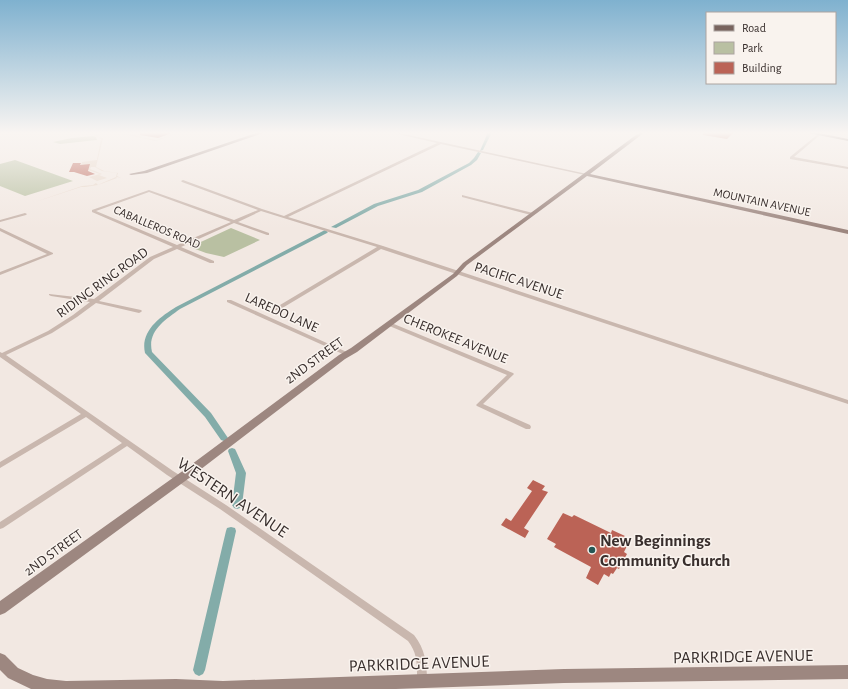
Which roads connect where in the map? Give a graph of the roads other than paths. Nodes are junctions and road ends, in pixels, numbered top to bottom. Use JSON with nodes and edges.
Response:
{"nodes":[{"id":1,"x":160,"y":164,"type":"edge"},
{"id":2,"x":168,"y":164,"type":"edge"},
{"id":3,"x":396,"y":164,"type":"edge"},
{"id":4,"x":540,"y":164,"type":"edge"},
{"id":5,"x":599,"y":164,"type":"edge"},
{"id":6,"x":826,"y":164,"type":"edge"},
{"id":7,"x":848,"y":168,"type":"edge"},
{"id":8,"x":585,"y":174,"type":"junction"},
{"id":9,"x":183,"y":181,"type":"dead end"},
{"id":10,"x":463,"y":196,"type":"dead end"},
{"id":11,"x":261,"y":210,"type":"junction"},
{"id":12,"x":25,"y":214,"type":"dead end"},
{"id":13,"x":532,"y":214,"type":"junction"},
{"id":14,"x":285,"y":217,"type":"junction"},
{"id":15,"x":0,"y":221,"type":"edge"},
{"id":16,"x":234,"y":222,"type":"junction"},
{"id":17,"x":0,"y":229,"type":"edge"},
{"id":18,"x":848,"y":232,"type":"edge"},
{"id":19,"x":268,"y":234,"type":"dead end"},
{"id":20,"x":178,"y":247,"type":"junction"},
{"id":21,"x":381,"y":247,"type":"junction"},
{"id":22,"x":212,"y":262,"type":"dead end"},
{"id":23,"x":458,"y":272,"type":"junction"},
{"id":24,"x":0,"y":274,"type":"edge"},
{"id":25,"x":51,"y":295,"type":"dead end"},
{"id":26,"x":94,"y":301,"type":"junction"},
{"id":27,"x":229,"y":301,"type":"dead end"},
{"id":28,"x":277,"y":309,"type":"dead end"},
{"id":29,"x":139,"y":311,"type":"dead end"},
{"id":30,"x":389,"y":324,"type":"junction"},
{"id":31,"x":347,"y":354,"type":"junction"},
{"id":32,"x":1,"y":355,"type":"edge"},
{"id":33,"x":848,"y":402,"type":"edge"},
{"id":34,"x":86,"y":414,"type":"junction"},
{"id":35,"x":528,"y":427,"type":"dead end"},
{"id":36,"x":127,"y":443,"type":"junction"},
{"id":37,"x":0,"y":465,"type":"edge"},
{"id":38,"x":180,"y":478,"type":"junction"},
{"id":39,"x":0,"y":526,"type":"edge"},
{"id":40,"x":0,"y":609,"type":"edge"},
{"id":41,"x":0,"y":660,"type":"edge"},
{"id":42,"x":848,"y":672,"type":"edge"},
{"id":43,"x":422,"y":682,"type":"junction"},
{"id":44,"x":223,"y":688,"type":"edge"}],
"edges":[{"from":1,"to":2,"type":"street"},
{"from":3,"to":14,"type":"street"},
{"from":4,"to":8,"type":"street","name":"MOUNTAIN AVENUE"},
{"from":5,"to":8,"type":"street","name":"2ND STREET"},
{"from":6,"to":7,"type":"street"},
{"from":8,"to":13,"type":"street","name":"2ND STREET"},
{"from":8,"to":18,"type":"street","name":"MOUNTAIN AVENUE"},
{"from":9,"to":11,"type":"street","name":"PACIFIC AVENUE"},
{"from":10,"to":13,"type":"street"},
{"from":11,"to":14,"type":"street","name":"PACIFIC AVENUE"},
{"from":11,"to":16,"type":"street","name":"RIDING RING ROAD"},
{"from":12,"to":15,"type":"street"},
{"from":13,"to":23,"type":"street","name":"2ND STREET"},
{"from":14,"to":21,"type":"street","name":"PACIFIC AVENUE"},
{"from":16,"to":19,"type":"street"},
{"from":16,"to":20,"type":"street","name":"RIDING RING ROAD"},
{"from":16,"to":20,"type":"street","name":"CABALLEROS ROAD"},
{"from":17,"to":24,"type":"street"},
{"from":20,"to":22,"type":"street","name":"CABALLEROS ROAD"},
{"from":20,"to":26,"type":"street","name":"RIDING RING ROAD"},
{"from":21,"to":23,"type":"street","name":"PACIFIC AVENUE"},
{"from":21,"to":28,"type":"street"},
{"from":23,"to":30,"type":"street","name":"2ND STREET"},
{"from":23,"to":33,"type":"street","name":"PACIFIC AVENUE"},
{"from":25,"to":26,"type":"street"},
{"from":26,"to":29,"type":"street"},
{"from":26,"to":32,"type":"street","name":"RIDING RING ROAD"},
{"from":27,"to":31,"type":"street","name":"LAREDO LANE"},
{"from":30,"to":31,"type":"street","name":"2ND STREET"},
{"from":30,"to":35,"type":"street","name":"CHEROKEE AVENUE"},
{"from":31,"to":38,"type":"street","name":"2ND STREET"},
{"from":32,"to":34,"type":"street","name":"WESTERN AVENUE"},
{"from":34,"to":36,"type":"street","name":"WESTERN AVENUE"},
{"from":34,"to":37,"type":"street"},
{"from":36,"to":38,"type":"street","name":"WESTERN AVENUE"},
{"from":36,"to":39,"type":"street"},
{"from":38,"to":40,"type":"street","name":"2ND STREET"},
{"from":38,"to":43,"type":"street","name":"WESTERN AVENUE"},
{"from":41,"to":44,"type":"street","name":"PARKRIDGE AVENUE"},
{"from":42,"to":43,"type":"street","name":"PARKRIDGE AVENUE"},
{"from":43,"to":44,"type":"street","name":"PARKRIDGE AVENUE"}]}
